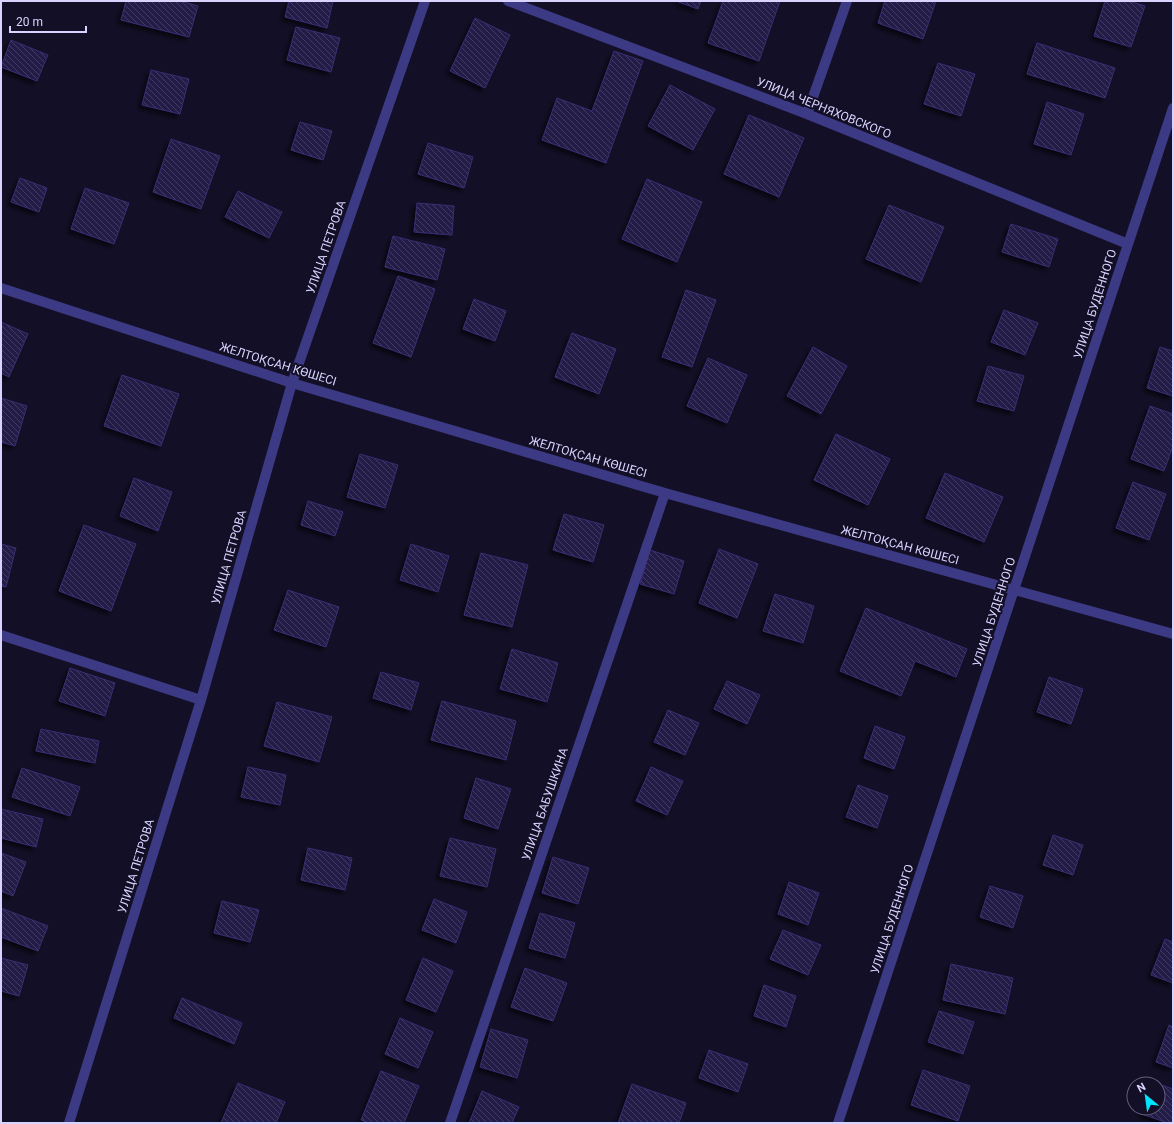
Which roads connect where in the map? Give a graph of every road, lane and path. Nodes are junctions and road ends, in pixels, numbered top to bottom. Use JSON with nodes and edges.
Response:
{"nodes":[{"id":1,"x":425,"y":1,"type":"edge"},
{"id":2,"x":508,"y":1,"type":"edge"},
{"id":3,"x":847,"y":1,"type":"edge"},
{"id":4,"x":1173,"y":108,"type":"edge"},
{"id":5,"x":807,"y":114,"type":"junction"},
{"id":6,"x":1128,"y":244,"type":"junction"},
{"id":7,"x":1,"y":288,"type":"edge"},
{"id":8,"x":292,"y":383,"type":"junction"},
{"id":9,"x":665,"y":494,"type":"junction"},
{"id":10,"x":1014,"y":590,"type":"junction"},
{"id":11,"x":1173,"y":634,"type":"edge"},
{"id":12,"x":1,"y":635,"type":"edge"},
{"id":13,"x":201,"y":700,"type":"junction"},
{"id":14,"x":69,"y":1123,"type":"edge"},
{"id":15,"x":450,"y":1123,"type":"edge"},
{"id":16,"x":838,"y":1123,"type":"edge"}],
"edges":[{"from":1,"to":8,"type":"street","name":"УЛИЦА ПЕТРОВА"},
{"from":2,"to":5,"type":"street","name":"УЛИЦА ЧЕРНЯХОВСКОГО"},
{"from":3,"to":5,"type":"street"},
{"from":4,"to":6,"type":"street","name":"УЛИЦА БУДЕННОГО"},
{"from":5,"to":6,"type":"street","name":"УЛИЦА ЧЕРНЯХОВСКОГО"},
{"from":6,"to":10,"type":"street","name":"УЛИЦА БУДЕННОГО"},
{"from":7,"to":8,"type":"street","name":"ЖЕЛТОҚСАН КӨШЕСІ"},
{"from":8,"to":9,"type":"street","name":"ЖЕЛТОҚСАН КӨШЕСІ"},
{"from":8,"to":13,"type":"street","name":"УЛИЦА ПЕТРОВА"},
{"from":9,"to":10,"type":"street","name":"ЖЕЛТОҚСАН КӨШЕСІ"},
{"from":9,"to":15,"type":"street","name":"УЛИЦА БАБУШКИНА"},
{"from":10,"to":11,"type":"street","name":"ЖЕЛТОҚСАН КӨШЕСІ"},
{"from":10,"to":16,"type":"street","name":"УЛИЦА БУДЕННОГО"},
{"from":12,"to":13,"type":"street"},
{"from":13,"to":14,"type":"street","name":"УЛИЦА ПЕТРОВА"}]}
